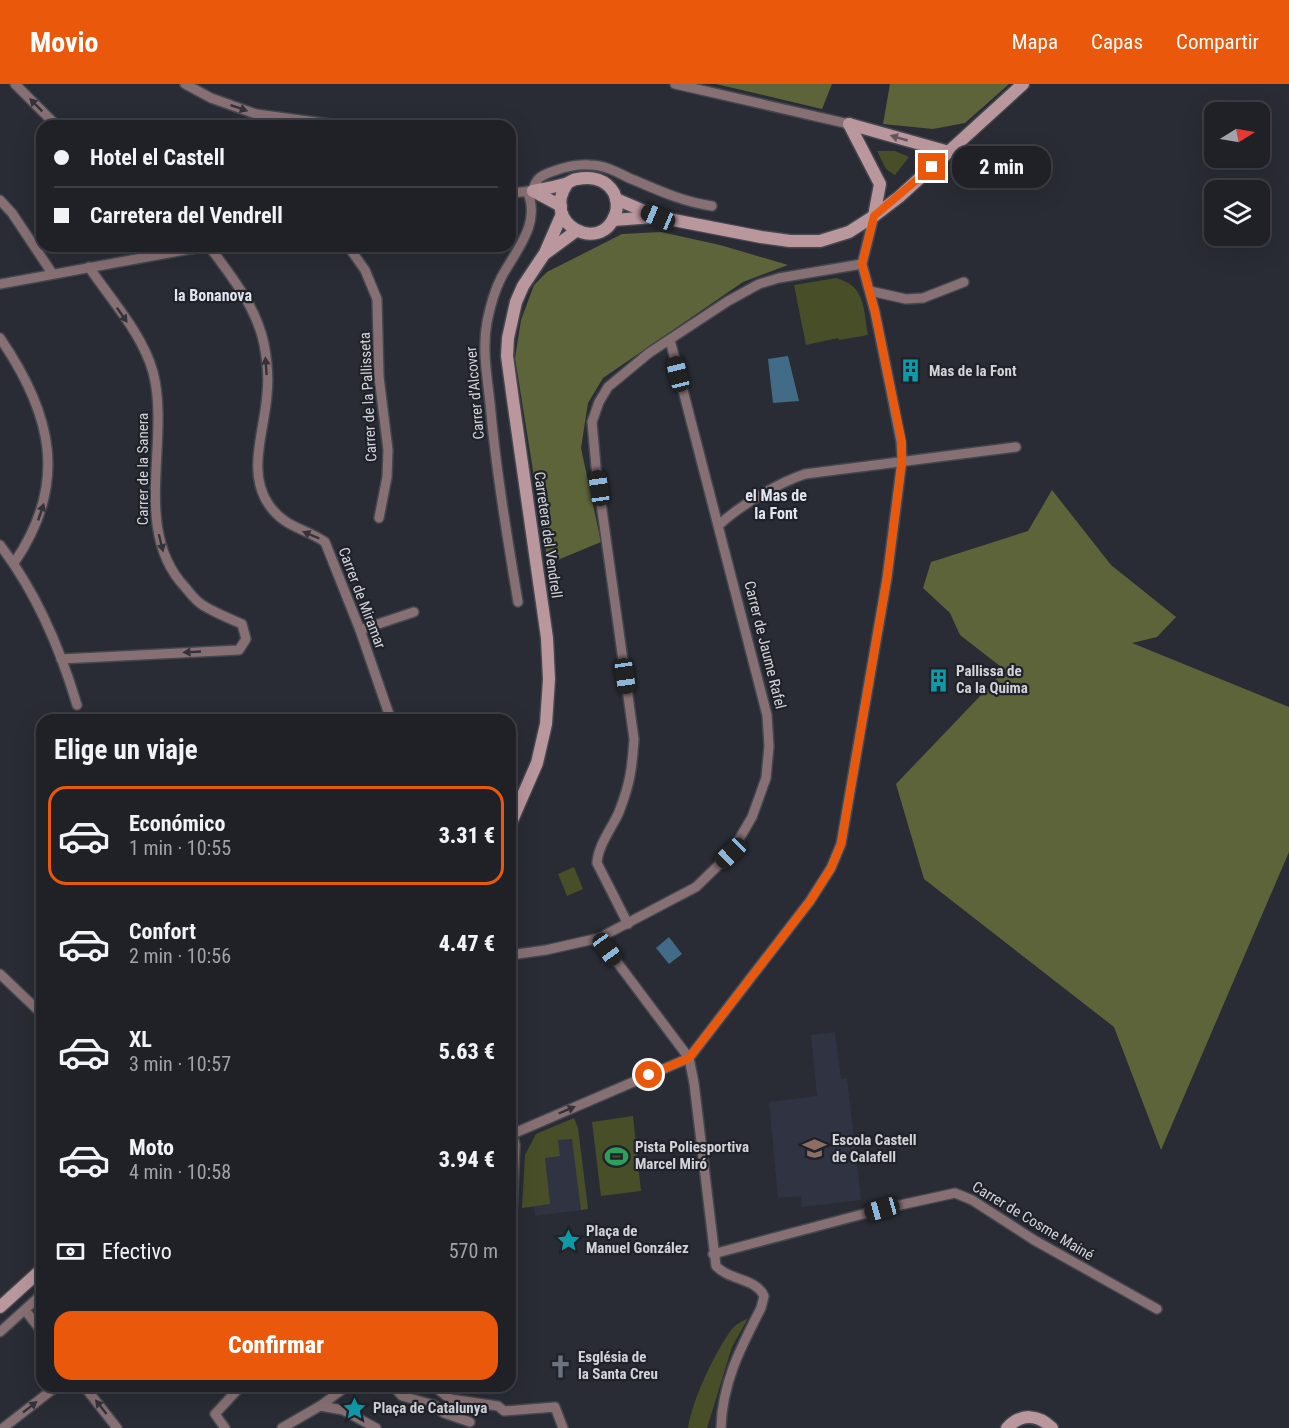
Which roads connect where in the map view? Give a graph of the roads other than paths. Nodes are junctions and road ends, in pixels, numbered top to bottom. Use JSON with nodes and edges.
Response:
{"nodes":[{"id":1,"x":15,"y":84,"type":"edge"},
{"id":2,"x":185,"y":84,"type":"edge"},
{"id":3,"x":675,"y":84,"type":"edge"},
{"id":4,"x":1023,"y":84,"type":"edge"},
{"id":5,"x":51,"y":120,"type":"edge"},
{"id":6,"x":300,"y":120,"type":"edge"},
{"id":7,"x":849,"y":124,"type":"junction"},
{"id":8,"x":949,"y":152,"type":"junction"},
{"id":9,"x":567,"y":183,"type":"junction"},
{"id":10,"x":516,"y":191,"type":"edge"},
{"id":11,"x":530,"y":191,"type":"junction"},
{"id":12,"x":616,"y":199,"type":"junction"},
{"id":13,"x":0,"y":200,"type":"edge"},
{"id":14,"x":712,"y":206,"type":"dead end"},
{"id":15,"x":561,"y":210,"type":"junction"},
{"id":16,"x":874,"y":216,"type":"junction"},
{"id":17,"x":658,"y":217,"type":"junction"},
{"id":18,"x":613,"y":220,"type":"junction"},
{"id":19,"x":576,"y":231,"type":"junction"},
{"id":20,"x":36,"y":249,"type":"edge"},
{"id":21,"x":38,"y":252,"type":"edge"},
{"id":22,"x":174,"y":252,"type":"edge"},
{"id":23,"x":212,"y":252,"type":"edge"},
{"id":24,"x":352,"y":252,"type":"edge"},
{"id":25,"x":545,"y":254,"type":"junction"},
{"id":26,"x":862,"y":264,"type":"junction"},
{"id":27,"x":88,"y":267,"type":"junction"},
{"id":28,"x":52,"y":273,"type":"junction"},
{"id":29,"x":964,"y":282,"type":"dead end"},
{"id":30,"x":0,"y":284,"type":"edge"},
{"id":31,"x":870,"y":291,"type":"junction"},
{"id":32,"x":0,"y":338,"type":"edge"},
{"id":33,"x":670,"y":340,"type":"junction"},
{"id":34,"x":1016,"y":447,"type":"dead end"},
{"id":35,"x":902,"y":460,"type":"junction"},
{"id":36,"x":379,"y":518,"type":"dead end"},
{"id":37,"x":719,"y":525,"type":"junction"},
{"id":38,"x":0,"y":545,"type":"edge"},
{"id":39,"x":14,"y":564,"type":"junction"},
{"id":40,"x":518,"y":602,"type":"dead end"},
{"id":41,"x":414,"y":612,"type":"dead end"},
{"id":42,"x":360,"y":630,"type":"junction"},
{"id":43,"x":61,"y":660,"type":"junction"},
{"id":44,"x":77,"y":705,"type":"dead end"},
{"id":45,"x":389,"y":714,"type":"edge"},
{"id":46,"x":525,"y":793,"type":"junction"},
{"id":47,"x":516,"y":803,"type":"edge"},
{"id":48,"x":516,"y":812,"type":"edge"},
{"id":49,"x":628,"y":924,"type":"junction"},
{"id":50,"x":599,"y":938,"type":"junction"},
{"id":51,"x":516,"y":955,"type":"edge"},
{"id":52,"x":0,"y":974,"type":"edge"},
{"id":53,"x":36,"y":1008,"type":"edge"},
{"id":54,"x":689,"y":1058,"type":"junction"},
{"id":55,"x":516,"y":1132,"type":"edge"},
{"id":56,"x":713,"y":1254,"type":"junction"},
{"id":57,"x":36,"y":1274,"type":"edge"},
{"id":58,"x":36,"y":1300,"type":"edge"},
{"id":59,"x":0,"y":1307,"type":"edge"},
{"id":60,"x":1157,"y":1309,"type":"dead end"},
{"id":61,"x":25,"y":1310,"type":"junction"},
{"id":62,"x":36,"y":1324,"type":"edge"},
{"id":63,"x":0,"y":1332,"type":"edge"},
{"id":64,"x":49,"y":1392,"type":"edge"},
{"id":65,"x":89,"y":1392,"type":"edge"},
{"id":66,"x":235,"y":1392,"type":"edge"},
{"id":67,"x":339,"y":1392,"type":"edge"},
{"id":68,"x":398,"y":1392,"type":"edge"},
{"id":69,"x":441,"y":1392,"type":"edge"},
{"id":70,"x":450,"y":1399,"type":"junction"},
{"id":71,"x":320,"y":1406,"type":"junction"},
{"id":72,"x":444,"y":1413,"type":"junction"},
{"id":73,"x":470,"y":1422,"type":"dead end"},
{"id":74,"x":3,"y":1428,"type":"edge"},
{"id":75,"x":117,"y":1428,"type":"edge"},
{"id":76,"x":225,"y":1428,"type":"edge"},
{"id":77,"x":282,"y":1428,"type":"edge"},
{"id":78,"x":376,"y":1428,"type":"edge"},
{"id":79,"x":563,"y":1428,"type":"edge"},
{"id":80,"x":721,"y":1428,"type":"edge"},
{"id":81,"x":1007,"y":1428,"type":"edge"},
{"id":82,"x":1052,"y":1428,"type":"edge"}],
"edges":[{"from":5,"to":1,"type":"street","one_way":true},
{"from":2,"to":6,"type":"street","one_way":true},
{"from":3,"to":7,"type":"street"},
{"from":4,"to":8,"type":"street"},
{"from":8,"to":7,"type":"street","one_way":true},
{"from":7,"to":16,"type":"street"},
{"from":8,"to":16,"type":"street"},
{"from":9,"to":11,"type":"street"},
{"from":9,"to":12,"type":"street"},
{"from":9,"to":15,"type":"street"},
{"from":10,"to":11,"type":"street"},
{"from":11,"to":14,"type":"street"},
{"from":11,"to":15,"type":"street"},
{"from":11,"to":40,"type":"street","name":"Carrer d'Alcover"},
{"from":12,"to":17,"type":"street"},
{"from":12,"to":18,"type":"street"},
{"from":13,"to":20,"type":"street"},
{"from":15,"to":19,"type":"street"},
{"from":15,"to":25,"type":"street","name":"Carretera del Vendrell"},
{"from":16,"to":17,"type":"street"},
{"from":16,"to":26,"type":"street"},
{"from":17,"to":18,"type":"street"},
{"from":18,"to":19,"type":"street"},
{"from":19,"to":25,"type":"street","name":"Carretera del Vendrell"},
{"from":21,"to":28,"type":"street"},
{"from":22,"to":27,"type":"street"},
{"from":42,"to":23,"type":"street","name":"Carrer de Miramar","one_way":true},
{"from":24,"to":36,"type":"street","name":"Carrer de la Pallisseta"},
{"from":25,"to":46,"type":"street","name":"Carretera del Vendrell"},
{"from":26,"to":31,"type":"street"},
{"from":26,"to":33,"type":"street"},
{"from":27,"to":28,"type":"street"},
{"from":27,"to":43,"type":"street","name":"Carrer de la Sanera","one_way":true},
{"from":28,"to":30,"type":"street"},
{"from":29,"to":31,"type":"street"},
{"from":31,"to":35,"type":"street"},
{"from":39,"to":32,"type":"street","one_way":true},
{"from":33,"to":37,"type":"street","name":"Carrer de Jaume Rafel"},
{"from":33,"to":49,"type":"street"},
{"from":34,"to":35,"type":"street"},
{"from":35,"to":37,"type":"street"},
{"from":35,"to":54,"type":"street"},
{"from":37,"to":49,"type":"street","name":"Carrer de Jaume Rafel"},
{"from":38,"to":39,"type":"street"},
{"from":39,"to":43,"type":"street"},
{"from":41,"to":42,"type":"street"},
{"from":42,"to":45,"type":"street","name":"Carrer de Miramar"},
{"from":43,"to":44,"type":"street"},
{"from":46,"to":47,"type":"street"},
{"from":46,"to":48,"type":"street","name":"Carretera del Vendrell"},
{"from":49,"to":50,"type":"street","name":"Carrer de Jaume Rafel"},
{"from":50,"to":51,"type":"street","name":"Carrer de Jaume Rafel"},
{"from":50,"to":54,"type":"street"},
{"from":52,"to":53,"type":"street"},
{"from":55,"to":54,"type":"street","one_way":true},
{"from":54,"to":56,"type":"street"},
{"from":56,"to":60,"type":"street","name":"Carrer de Cosme Mainé"},
{"from":56,"to":80,"type":"street"},
{"from":57,"to":59,"type":"street"},
{"from":58,"to":61,"type":"street"},
{"from":61,"to":62,"type":"street"},
{"from":61,"to":63,"type":"street"},
{"from":74,"to":64,"type":"street","one_way":true},
{"from":75,"to":65,"type":"street","one_way":true},
{"from":66,"to":76,"type":"street"},
{"from":67,"to":71,"type":"street"},
{"from":68,"to":72,"type":"street"},
{"from":69,"to":70,"type":"street"},
{"from":70,"to":72,"type":"street"},
{"from":70,"to":79,"type":"street"},
{"from":71,"to":77,"type":"street"},
{"from":71,"to":78,"type":"street"},
{"from":72,"to":73,"type":"street"},
{"from":81,"to":82,"type":"street"}]}
